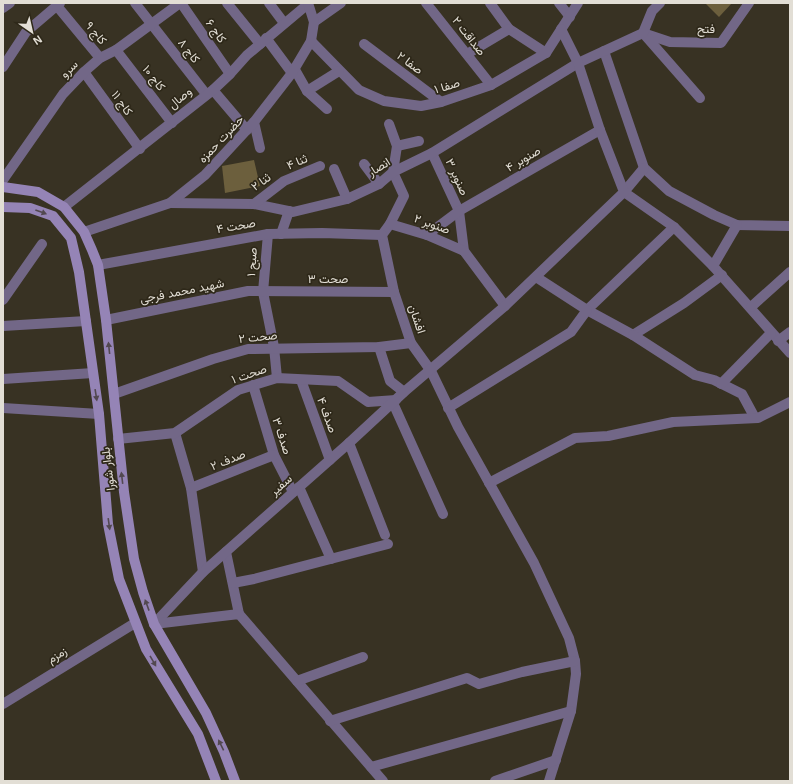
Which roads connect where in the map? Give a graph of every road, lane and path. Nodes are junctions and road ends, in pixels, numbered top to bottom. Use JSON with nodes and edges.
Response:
{"nodes":[{"id":1,"x":10,"y":3,"type":"edge"},
{"id":2,"x":135,"y":3,"type":"edge"},
{"id":3,"x":180,"y":3,"type":"edge"},
{"id":4,"x":227,"y":3,"type":"edge"},
{"id":5,"x":269,"y":3,"type":"edge"},
{"id":6,"x":341,"y":3,"type":"edge"},
{"id":7,"x":426,"y":3,"type":"edge"},
{"id":8,"x":490,"y":3,"type":"edge"},
{"id":9,"x":559,"y":3,"type":"edge"},
{"id":10,"x":578,"y":3,"type":"edge"},
{"id":11,"x":659,"y":3,"type":"edge"},
{"id":12,"x":749,"y":3,"type":"edge"},
{"id":13,"x":308,"y":4,"type":"edge"},
{"id":14,"x":54,"y":5,"type":"edge"},
{"id":15,"x":3,"y":8,"type":"edge"},
{"id":16,"x":570,"y":17,"type":"junction"},
{"id":17,"x":314,"y":22,"type":"junction"},
{"id":18,"x":284,"y":23,"type":"junction"},
{"id":19,"x":152,"y":24,"type":"junction"},
{"id":20,"x":509,"y":29,"type":"junction"},
{"id":21,"x":562,"y":29,"type":"junction"},
{"id":22,"x":643,"y":33,"type":"junction"},
{"id":23,"x":263,"y":41,"type":"junction"},
{"id":24,"x":311,"y":41,"type":"junction"},
{"id":25,"x":364,"y":44,"type":"dead end"},
{"id":26,"x":116,"y":50,"type":"junction"},
{"id":27,"x":604,"y":51,"type":"junction"},
{"id":28,"x":546,"y":53,"type":"junction"},
{"id":29,"x":467,"y":54,"type":"junction"},
{"id":30,"x":100,"y":58,"type":"junction"},
{"id":31,"x":578,"y":63,"type":"junction"},
{"id":32,"x":3,"y":67,"type":"edge"},
{"id":33,"x":293,"y":70,"type":"junction"},
{"id":34,"x":339,"y":71,"type":"junction"},
{"id":35,"x":84,"y":72,"type":"junction"},
{"id":36,"x":230,"y":74,"type":"junction"},
{"id":37,"x":490,"y":85,"type":"junction"},
{"id":38,"x":307,"y":91,"type":"junction"},
{"id":39,"x":209,"y":92,"type":"junction"},
{"id":40,"x":700,"y":98,"type":"dead end"},
{"id":41,"x":441,"y":102,"type":"junction"},
{"id":42,"x":327,"y":109,"type":"dead end"},
{"id":43,"x":254,"y":122,"type":"junction"},
{"id":44,"x":172,"y":123,"type":"junction"},
{"id":45,"x":389,"y":124,"type":"dead end"},
{"id":46,"x":247,"y":130,"type":"junction"},
{"id":47,"x":600,"y":130,"type":"junction"},
{"id":48,"x":420,"y":140,"type":"dead end"},
{"id":49,"x":396,"y":146,"type":"junction"},
{"id":50,"x":260,"y":148,"type":"dead end"},
{"id":51,"x":140,"y":149,"type":"junction"},
{"id":52,"x":432,"y":153,"type":"junction"},
{"id":53,"x":364,"y":164,"type":"dead end"},
{"id":54,"x":320,"y":166,"type":"dead end"},
{"id":55,"x":644,"y":168,"type":"junction"},
{"id":56,"x":334,"y":169,"type":"dead end"},
{"id":57,"x":393,"y":172,"type":"junction"},
{"id":58,"x":3,"y":180,"type":"edge"},
{"id":59,"x":284,"y":181,"type":"joint"},
{"id":60,"x":379,"y":184,"type":"junction"},
{"id":61,"x":3,"y":188,"type":"edge"},
{"id":62,"x":624,"y":192,"type":"junction"},
{"id":63,"x":347,"y":199,"type":"junction"},
{"id":64,"x":170,"y":203,"type":"junction"},
{"id":65,"x":254,"y":204,"type":"junction"},
{"id":66,"x":3,"y":207,"type":"edge"},
{"id":67,"x":64,"y":207,"type":"junction"},
{"id":68,"x":289,"y":211,"type":"junction"},
{"id":69,"x":459,"y":211,"type":"junction"},
{"id":70,"x":390,"y":224,"type":"junction"},
{"id":71,"x":737,"y":225,"type":"junction"},
{"id":72,"x":790,"y":226,"type":"edge"},
{"id":73,"x":674,"y":227,"type":"junction"},
{"id":74,"x":84,"y":232,"type":"junction"},
{"id":75,"x":268,"y":234,"type":"junction"},
{"id":76,"x":281,"y":234,"type":"junction"},
{"id":77,"x":382,"y":235,"type":"junction"},
{"id":78,"x":427,"y":235,"type":"junction"},
{"id":79,"x":42,"y":244,"type":"dead end"},
{"id":80,"x":464,"y":251,"type":"junction"},
{"id":81,"x":98,"y":265,"type":"junction"},
{"id":82,"x":713,"y":266,"type":"junction"},
{"id":83,"x":790,"y":272,"type":"edge"},
{"id":84,"x":722,"y":275,"type":"junction"},
{"id":85,"x":536,"y":277,"type":"junction"},
{"id":86,"x":263,"y":292,"type":"junction"},
{"id":87,"x":394,"y":292,"type":"junction"},
{"id":88,"x":3,"y":300,"type":"edge"},
{"id":89,"x":505,"y":306,"type":"junction"},
{"id":90,"x":751,"y":307,"type":"junction"},
{"id":91,"x":587,"y":310,"type":"junction"},
{"id":92,"x":106,"y":320,"type":"junction"},
{"id":93,"x":86,"y":321,"type":"junction"},
{"id":94,"x":3,"y":326,"type":"edge"},
{"id":95,"x":790,"y":332,"type":"edge"},
{"id":96,"x":632,"y":335,"type":"junction"},
{"id":97,"x":775,"y":337,"type":"junction"},
{"id":98,"x":411,"y":343,"type":"junction"},
{"id":99,"x":274,"y":347,"type":"junction"},
{"id":100,"x":378,"y":347,"type":"junction"},
{"id":101,"x":790,"y":353,"type":"edge"},
{"id":102,"x":431,"y":370,"type":"junction"},
{"id":103,"x":93,"y":373,"type":"junction"},
{"id":104,"x":277,"y":378,"type":"junction"},
{"id":105,"x":3,"y":379,"type":"edge"},
{"id":106,"x":301,"y":380,"type":"junction"},
{"id":107,"x":721,"y":384,"type":"junction"},
{"id":108,"x":253,"y":385,"type":"junction"},
{"id":109,"x":404,"y":392,"type":"junction"},
{"id":110,"x":114,"y":394,"type":"junction"},
{"id":111,"x":394,"y":401,"type":"junction"},
{"id":112,"x":790,"y":402,"type":"edge"},
{"id":113,"x":3,"y":408,"type":"edge"},
{"id":114,"x":448,"y":408,"type":"junction"},
{"id":115,"x":99,"y":414,"type":"junction"},
{"id":116,"x":755,"y":418,"type":"junction"},
{"id":117,"x":175,"y":433,"type":"junction"},
{"id":118,"x":101,"y":434,"type":"junction"},
{"id":119,"x":118,"y":439,"type":"junction"},
{"id":120,"x":349,"y":443,"type":"junction"},
{"id":121,"x":274,"y":455,"type":"junction"},
{"id":122,"x":330,"y":460,"type":"junction"},
{"id":123,"x":489,"y":483,"type":"junction"},
{"id":124,"x":191,"y":488,"type":"junction"},
{"id":125,"x":296,"y":490,"type":"junction"},
{"id":126,"x":444,"y":514,"type":"dead end"},
{"id":127,"x":226,"y":552,"type":"junction"},
{"id":128,"x":330,"y":559,"type":"junction"},
{"id":129,"x":203,"y":572,"type":"junction"},
{"id":130,"x":233,"y":583,"type":"junction"},
{"id":131,"x":240,"y":614,"type":"junction"},
{"id":132,"x":135,"y":624,"type":"junction"},
{"id":133,"x":154,"y":624,"type":"junction"},
{"id":134,"x":363,"y":657,"type":"dead end"},
{"id":135,"x":575,"y":661,"type":"junction"},
{"id":136,"x":297,"y":681,"type":"junction"},
{"id":137,"x":3,"y":704,"type":"edge"},
{"id":138,"x":571,"y":711,"type":"junction"},
{"id":139,"x":330,"y":721,"type":"junction"},
{"id":140,"x":556,"y":760,"type":"junction"},
{"id":141,"x":371,"y":767,"type":"junction"},
{"id":142,"x":216,"y":781,"type":"edge"},
{"id":143,"x":235,"y":781,"type":"edge"},
{"id":144,"x":383,"y":781,"type":"edge"},
{"id":145,"x":494,"y":781,"type":"edge"},
{"id":146,"x":549,"y":781,"type":"edge"}],
"edges":[{"from":1,"to":15,"type":"street"},
{"from":2,"to":19,"type":"street","name":"کاج ۸"},
{"from":3,"to":19,"type":"street","name":"سرو"},
{"from":3,"to":36,"type":"street","name":"کاج ۶"},
{"from":4,"to":23,"type":"street"},
{"from":5,"to":18,"type":"street"},
{"from":6,"to":17,"type":"street"},
{"from":7,"to":29,"type":"street","name":"صداقت ۲"},
{"from":8,"to":20,"type":"street"},
{"from":9,"to":16,"type":"street"},
{"from":10,"to":16,"type":"street","name":"صفا ۱"},
{"from":11,"to":22,"type":"street"},
{"from":12,"to":22,"type":"street","name":"فتح"},
{"from":13,"to":17,"type":"street","name":"حضرت حمزه"},
{"from":13,"to":18,"type":"street","name":"وصال"},
{"from":14,"to":30,"type":"street","name":"کاج ۹"},
{"from":14,"to":32,"type":"street"},
{"from":16,"to":21,"type":"street","name":"صفا ۱"},
{"from":17,"to":24,"type":"street","name":"حضرت حمزه"},
{"from":18,"to":23,"type":"street","name":"وصال"},
{"from":19,"to":26,"type":"street","name":"سرو"},
{"from":19,"to":39,"type":"street","name":"کاج ۸"},
{"from":20,"to":28,"type":"street"},
{"from":20,"to":29,"type":"street"},
{"from":21,"to":28,"type":"street","name":"صفا ۱"},
{"from":21,"to":31,"type":"street"},
{"from":22,"to":27,"type":"street","name":"انصار"},
{"from":22,"to":40,"type":"street"},
{"from":23,"to":33,"type":"street"},
{"from":23,"to":36,"type":"street","name":"وصال"},
{"from":24,"to":33,"type":"street","name":"حضرت حمزه"},
{"from":24,"to":34,"type":"street","name":"صفا ۱"},
{"from":25,"to":41,"type":"street","name":"صفا ۲"},
{"from":26,"to":30,"type":"street","name":"سرو"},
{"from":26,"to":44,"type":"street","name":"کاج ۱۰"},
{"from":27,"to":31,"type":"street","name":"انصار"},
{"from":27,"to":55,"type":"street"},
{"from":28,"to":37,"type":"street","name":"صفا ۱"},
{"from":29,"to":37,"type":"street","name":"صداقت ۲"},
{"from":30,"to":35,"type":"street","name":"سرو"},
{"from":31,"to":47,"type":"street"},
{"from":31,"to":52,"type":"street","name":"انصار"},
{"from":33,"to":38,"type":"street"},
{"from":33,"to":43,"type":"street","name":"حضرت حمزه"},
{"from":34,"to":38,"type":"street"},
{"from":34,"to":41,"type":"street","name":"صفا ۱"},
{"from":35,"to":51,"type":"street","name":"کاج ۱۱"},
{"from":35,"to":58,"type":"street","name":"سرو"},
{"from":36,"to":39,"type":"street","name":"وصال"},
{"from":37,"to":41,"type":"street","name":"صفا ۱"},
{"from":38,"to":42,"type":"street"},
{"from":39,"to":44,"type":"street","name":"وصال"},
{"from":39,"to":46,"type":"street","name":"کاج ۸"},
{"from":43,"to":46,"type":"street","name":"حضرت حمزه"},
{"from":43,"to":50,"type":"street"},
{"from":44,"to":51,"type":"street","name":"وصال"},
{"from":45,"to":49,"type":"street"},
{"from":46,"to":64,"type":"street","name":"حضرت حمزه"},
{"from":47,"to":62,"type":"street"},
{"from":47,"to":69,"type":"street","name":"صنوبر ۴"},
{"from":48,"to":49,"type":"street"},
{"from":49,"to":57,"type":"street"},
{"from":51,"to":67,"type":"street","name":"وصال"},
{"from":52,"to":57,"type":"street","name":"انصار"},
{"from":52,"to":69,"type":"street","name":"صنوبر ۳"},
{"from":53,"to":60,"type":"street"},
{"from":54,"to":59,"type":"street","name":"ثنا ۴"},
{"from":55,"to":62,"type":"street","name":"سفیر"},
{"from":55,"to":71,"type":"street"},
{"from":56,"to":63,"type":"street"},
{"from":57,"to":60,"type":"street","name":"انصار"},
{"from":57,"to":70,"type":"street"},
{"from":59,"to":65,"type":"street","name":"ثنا ۲"},
{"from":60,"to":63,"type":"street","name":"انصار"},
{"from":61,"to":67,"type":"main road","name":"بلوار شورا"},
{"from":62,"to":73,"type":"street"},
{"from":62,"to":85,"type":"street","name":"سفیر"},
{"from":63,"to":68,"type":"street","name":"انصار"},
{"from":64,"to":65,"type":"street","name":"انصار"},
{"from":64,"to":74,"type":"street","name":"حضرت حمزه"},
{"from":65,"to":68,"type":"street","name":"انصار"},
{"from":66,"to":93,"type":"main road","name":"بلوار شورا","one_way":true},
{"from":67,"to":74,"type":"main road","name":"بلوار شورا"},
{"from":68,"to":76,"type":"street"},
{"from":69,"to":78,"type":"street","name":"صنوبر ۴"},
{"from":69,"to":80,"type":"street","name":"صنوبر ۳"},
{"from":70,"to":77,"type":"street"},
{"from":70,"to":78,"type":"street","name":"صنوبر ۲"},
{"from":71,"to":72,"type":"street"},
{"from":71,"to":82,"type":"street"},
{"from":73,"to":82,"type":"street"},
{"from":73,"to":91,"type":"street"},
{"from":74,"to":81,"type":"main road","name":"بلوار شورا"},
{"from":75,"to":76,"type":"street","name":"صحت ۴"},
{"from":75,"to":81,"type":"street","name":"صحت ۴"},
{"from":75,"to":86,"type":"street","name":"صبح ۱"},
{"from":76,"to":77,"type":"street","name":"صحت ۴"},
{"from":77,"to":87,"type":"street","name":"افشان"},
{"from":78,"to":80,"type":"street","name":"صنوبر ۲"},
{"from":79,"to":88,"type":"street"},
{"from":80,"to":89,"type":"street"},
{"from":81,"to":92,"type":"main road","name":"بلوار شورا"},
{"from":82,"to":84,"type":"street"},
{"from":83,"to":90,"type":"street"},
{"from":84,"to":90,"type":"street"},
{"from":84,"to":96,"type":"street"},
{"from":85,"to":89,"type":"street","name":"سفیر"},
{"from":85,"to":91,"type":"street"},
{"from":86,"to":87,"type":"street","name":"صحت ۳"},
{"from":86,"to":92,"type":"street","name":"شهید محمد فرجی"},
{"from":86,"to":99,"type":"street","name":"صبح ۱"},
{"from":87,"to":98,"type":"street","name":"افشان"},
{"from":89,"to":102,"type":"street","name":"سفیر"},
{"from":90,"to":97,"type":"street"},
{"from":91,"to":96,"type":"street"},
{"from":91,"to":114,"type":"street"},
{"from":110,"to":92,"type":"main road","name":"بلوار شورا","one_way":true},
{"from":93,"to":94,"type":"street"},
{"from":93,"to":103,"type":"main road","name":"بلوار شورا"},
{"from":95,"to":97,"type":"street"},
{"from":96,"to":107,"type":"street"},
{"from":97,"to":101,"type":"street"},
{"from":97,"to":107,"type":"street"},
{"from":98,"to":100,"type":"street","name":"صحت ۲"},
{"from":98,"to":102,"type":"street","name":"افشان"},
{"from":99,"to":100,"type":"street","name":"صحت ۲"},
{"from":99,"to":104,"type":"street","name":"صبح ۱"},
{"from":99,"to":110,"type":"street","name":"صحت ۲"},
{"from":100,"to":109,"type":"street"},
{"from":102,"to":109,"type":"street","name":"سفیر"},
{"from":102,"to":114,"type":"street","name":"افشان"},
{"from":103,"to":105,"type":"street"},
{"from":103,"to":115,"type":"main road","name":"بلوار شورا","one_way":true},
{"from":104,"to":106,"type":"street","name":"صحت ۱"},
{"from":104,"to":108,"type":"street","name":"صحت ۱"},
{"from":106,"to":111,"type":"street","name":"صحت ۱"},
{"from":106,"to":122,"type":"street","name":"صدف ۴"},
{"from":107,"to":116,"type":"street"},
{"from":108,"to":117,"type":"street","name":"صحت ۱"},
{"from":108,"to":121,"type":"street","name":"صدف ۳"},
{"from":109,"to":111,"type":"street","name":"سفیر"},
{"from":110,"to":119,"type":"main road","name":"بلوار شورا"},
{"from":111,"to":120,"type":"street","name":"سفیر"},
{"from":111,"to":126,"type":"street"},
{"from":112,"to":116,"type":"street"},
{"from":113,"to":115,"type":"street"},
{"from":114,"to":123,"type":"street","name":"افشان"},
{"from":115,"to":118,"type":"main road","name":"بلوار شورا"},
{"from":116,"to":123,"type":"street"},
{"from":117,"to":119,"type":"street","name":"صحت ۱"},
{"from":117,"to":124,"type":"street"},
{"from":118,"to":119,"type":"main road"},
{"from":118,"to":132,"type":"main road","name":"بلوار شورا","one_way":true},
{"from":133,"to":119,"type":"main road","name":"بلوار شورا","one_way":true},
{"from":120,"to":122,"type":"street","name":"سفیر"},
{"from":120,"to":128,"type":"street"},
{"from":121,"to":124,"type":"street","name":"صدف ۲"},
{"from":121,"to":125,"type":"street","name":"صدف ۳"},
{"from":122,"to":125,"type":"street","name":"سفیر"},
{"from":123,"to":135,"type":"street","name":"افشان"},
{"from":124,"to":129,"type":"street"},
{"from":125,"to":127,"type":"street","name":"سفیر"},
{"from":125,"to":128,"type":"street","name":"صدف ۳"},
{"from":127,"to":129,"type":"street","name":"سفیر"},
{"from":127,"to":130,"type":"street"},
{"from":128,"to":130,"type":"street"},
{"from":129,"to":133,"type":"street","name":"سفیر"},
{"from":130,"to":131,"type":"street"},
{"from":131,"to":133,"type":"street"},
{"from":131,"to":136,"type":"street"},
{"from":132,"to":137,"type":"street","name":"زمزم"},
{"from":132,"to":142,"type":"main road","name":"بلوار شورا","one_way":true},
{"from":143,"to":133,"type":"main road","name":"بلوار شورا","one_way":true},
{"from":134,"to":136,"type":"street"},
{"from":135,"to":138,"type":"street","name":"افشان"},
{"from":135,"to":139,"type":"street"},
{"from":136,"to":139,"type":"street"},
{"from":138,"to":140,"type":"street","name":"افشان"},
{"from":138,"to":141,"type":"street"},
{"from":139,"to":141,"type":"street"},
{"from":140,"to":145,"type":"street"},
{"from":140,"to":146,"type":"street","name":"افشان"},
{"from":141,"to":144,"type":"street"}]}
